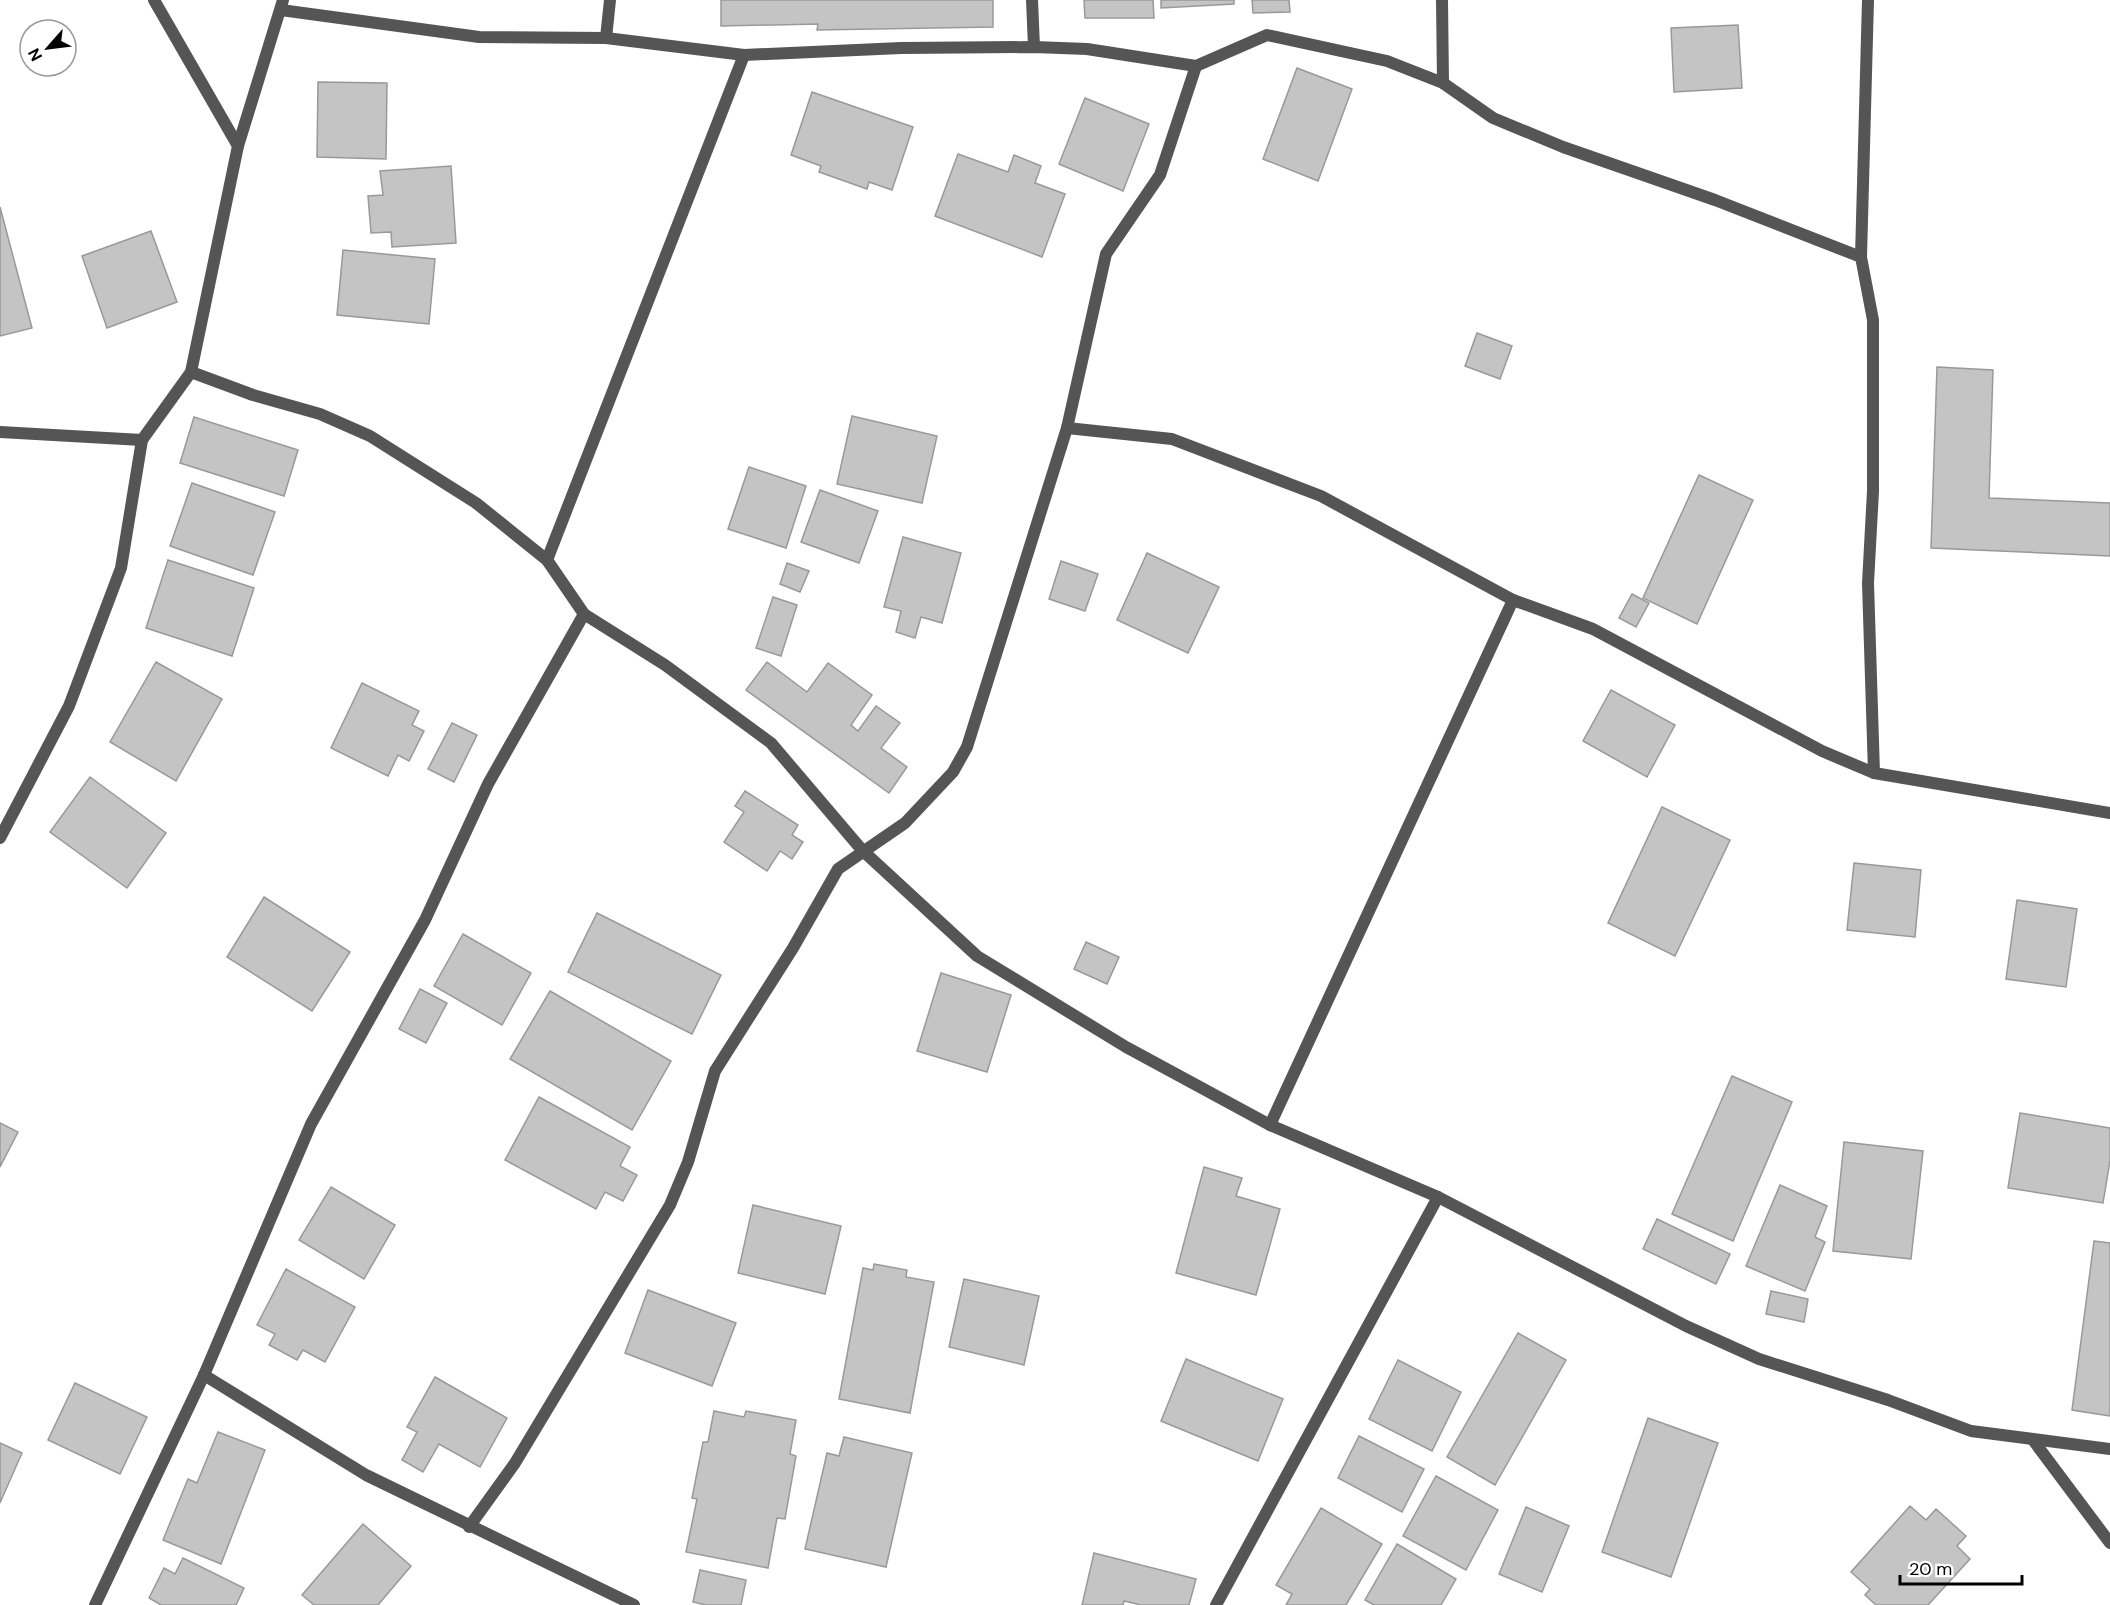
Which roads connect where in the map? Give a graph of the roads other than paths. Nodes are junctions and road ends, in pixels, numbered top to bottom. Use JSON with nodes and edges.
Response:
{"nodes":[{"id":1,"x":153,"y":0,"type":"edge"},
{"id":2,"x":610,"y":0,"type":"edge"},
{"id":3,"x":1032,"y":0,"type":"edge"},
{"id":4,"x":1442,"y":0,"type":"edge"},
{"id":5,"x":1868,"y":0,"type":"edge"},
{"id":6,"x":282,"y":5,"type":"edge"},
{"id":7,"x":606,"y":38,"type":"junction"},
{"id":8,"x":1034,"y":47,"type":"junction"},
{"id":9,"x":744,"y":55,"type":"junction"},
{"id":10,"x":1196,"y":66,"type":"junction"},
{"id":11,"x":1443,"y":82,"type":"junction"},
{"id":12,"x":238,"y":146,"type":"junction"},
{"id":13,"x":1861,"y":257,"type":"junction"},
{"id":14,"x":191,"y":372,"type":"junction"},
{"id":15,"x":1067,"y":428,"type":"junction"},
{"id":16,"x":0,"y":432,"type":"edge"},
{"id":17,"x":142,"y":440,"type":"junction"},
{"id":18,"x":547,"y":560,"type":"junction"},
{"id":19,"x":1513,"y":600,"type":"junction"},
{"id":20,"x":584,"y":614,"type":"junction"},
{"id":21,"x":1874,"y":773,"type":"junction"},
{"id":22,"x":2110,"y":813,"type":"edge"},
{"id":23,"x":0,"y":838,"type":"edge"},
{"id":24,"x":862,"y":850,"type":"junction"},
{"id":25,"x":1270,"y":1125,"type":"junction"},
{"id":26,"x":1438,"y":1197,"type":"junction"},
{"id":27,"x":204,"y":1375,"type":"junction"},
{"id":28,"x":2033,"y":1440,"type":"junction"},
{"id":29,"x":2110,"y":1449,"type":"edge"},
{"id":30,"x":469,"y":1527,"type":"junction"},
{"id":31,"x":2110,"y":1543,"type":"edge"},
{"id":32,"x":95,"y":1605,"type":"edge"},
{"id":33,"x":634,"y":1605,"type":"edge"},
{"id":34,"x":1216,"y":1605,"type":"edge"}],
"edges":[{"from":1,"to":12,"type":"street"},
{"from":2,"to":7,"type":"street"},
{"from":3,"to":8,"type":"street"},
{"from":4,"to":11,"type":"street"},
{"from":5,"to":13,"type":"street"},
{"from":6,"to":7,"type":"street"},
{"from":6,"to":12,"type":"street"},
{"from":7,"to":9,"type":"street"},
{"from":8,"to":9,"type":"street"},
{"from":8,"to":10,"type":"street"},
{"from":9,"to":18,"type":"street"},
{"from":10,"to":11,"type":"street"},
{"from":10,"to":15,"type":"street"},
{"from":11,"to":13,"type":"street"},
{"from":12,"to":14,"type":"street"},
{"from":13,"to":21,"type":"street"},
{"from":14,"to":17,"type":"street"},
{"from":14,"to":18,"type":"street"},
{"from":15,"to":19,"type":"street"},
{"from":15,"to":24,"type":"street"},
{"from":16,"to":17,"type":"street"},
{"from":17,"to":23,"type":"street"},
{"from":18,"to":20,"type":"street"},
{"from":19,"to":21,"type":"street"},
{"from":19,"to":25,"type":"street"},
{"from":20,"to":24,"type":"street"},
{"from":20,"to":27,"type":"street"},
{"from":21,"to":22,"type":"street"},
{"from":24,"to":25,"type":"street"},
{"from":24,"to":30,"type":"street"},
{"from":25,"to":26,"type":"street"},
{"from":26,"to":28,"type":"street"},
{"from":26,"to":34,"type":"street"},
{"from":27,"to":30,"type":"street"},
{"from":27,"to":32,"type":"street"},
{"from":28,"to":29,"type":"street"},
{"from":28,"to":31,"type":"street"},
{"from":30,"to":33,"type":"street"}]}
